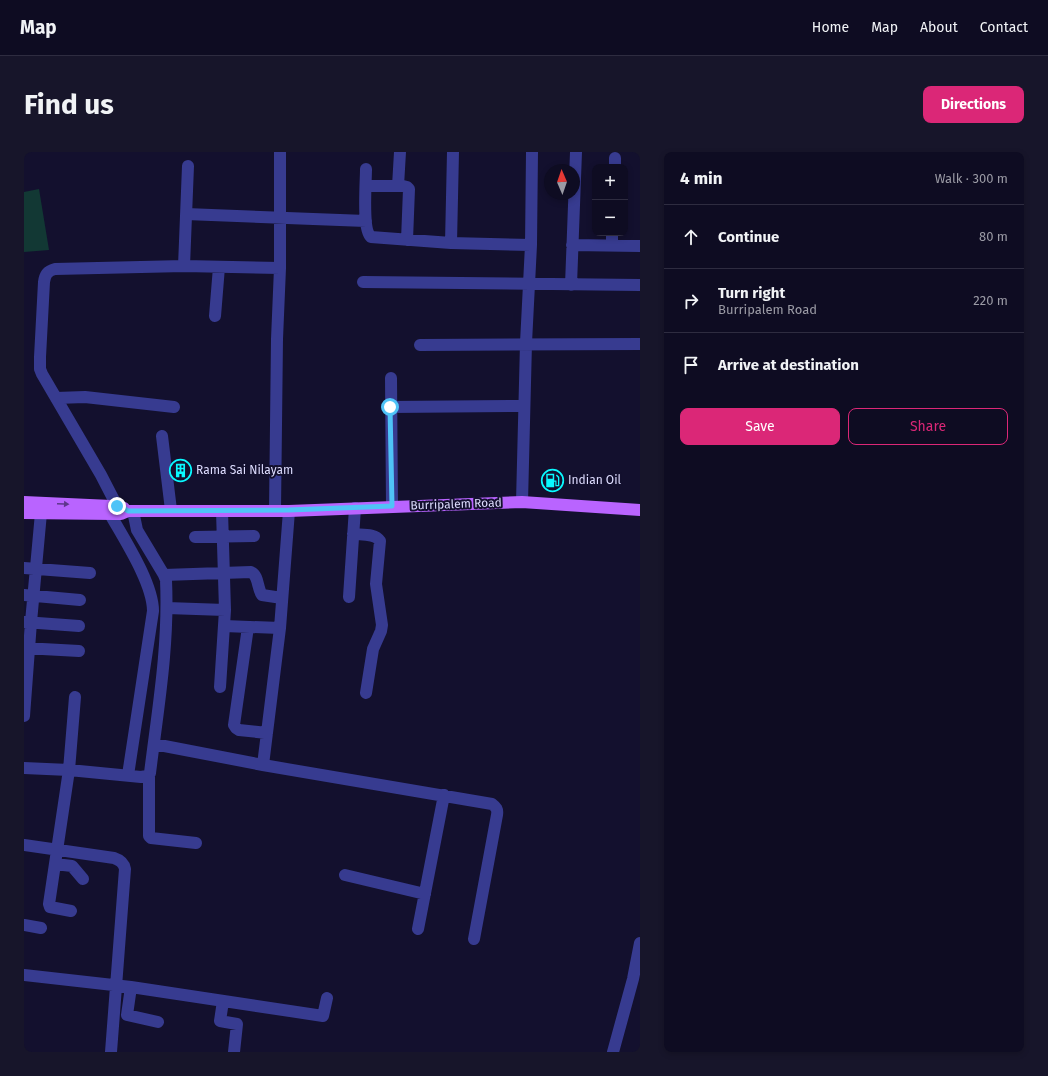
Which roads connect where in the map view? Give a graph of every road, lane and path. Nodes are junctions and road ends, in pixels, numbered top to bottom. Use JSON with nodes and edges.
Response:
{"nodes":[{"id":1,"x":280,"y":152,"type":"edge"},
{"id":2,"x":400,"y":152,"type":"edge"},
{"id":3,"x":453,"y":152,"type":"edge"},
{"id":4,"x":532,"y":152,"type":"edge"},
{"id":5,"x":576,"y":152,"type":"edge"},
{"id":6,"x":188,"y":166,"type":"dead end"},
{"id":7,"x":366,"y":169,"type":"dead end"},
{"id":8,"x":366,"y":186,"type":"junction"},
{"id":9,"x":398,"y":186,"type":"junction"},
{"id":10,"x":186,"y":214,"type":"junction"},
{"id":11,"x":280,"y":219,"type":"junction"},
{"id":12,"x":366,"y":221,"type":"junction"},
{"id":13,"x":612,"y":236,"type":"edge"},
{"id":14,"x":407,"y":240,"type":"junction"},
{"id":15,"x":451,"y":243,"type":"junction"},
{"id":16,"x":572,"y":245,"type":"junction"},
{"id":17,"x":531,"y":246,"type":"junction"},
{"id":18,"x":612,"y":246,"type":"junction"},
{"id":19,"x":640,"y":246,"type":"edge"},
{"id":20,"x":184,"y":266,"type":"junction"},
{"id":21,"x":218,"y":267,"type":"junction"},
{"id":22,"x":280,"y":268,"type":"junction"},
{"id":23,"x":363,"y":282,"type":"dead end"},
{"id":24,"x":529,"y":284,"type":"junction"},
{"id":25,"x":571,"y":285,"type":"junction"},
{"id":26,"x":640,"y":285,"type":"edge"},
{"id":27,"x":215,"y":316,"type":"dead end"},
{"id":28,"x":526,"y":343,"type":"junction"},
{"id":29,"x":640,"y":344,"type":"edge"},
{"id":30,"x":420,"y":345,"type":"dead end"},
{"id":31,"x":390,"y":378,"type":"dead end"},
{"id":32,"x":56,"y":398,"type":"junction"},
{"id":33,"x":174,"y":406,"type":"dead end"},
{"id":34,"x":524,"y":406,"type":"junction"},
{"id":35,"x":390,"y":407,"type":"junction"},
{"id":36,"x":162,"y":436,"type":"dead end"},
{"id":37,"x":24,"y":502,"type":"edge"},
{"id":38,"x":522,"y":502,"type":"junction"},
{"id":39,"x":392,"y":506,"type":"junction"},
{"id":40,"x":114,"y":510,"type":"junction"},
{"id":41,"x":171,"y":510,"type":"junction"},
{"id":42,"x":275,"y":510,"type":"junction"},
{"id":43,"x":289,"y":510,"type":"junction"},
{"id":44,"x":640,"y":510,"type":"edge"},
{"id":45,"x":131,"y":511,"type":"junction"},
{"id":46,"x":24,"y":513,"type":"edge"},
{"id":47,"x":41,"y":513,"type":"junction"},
{"id":48,"x":354,"y":520,"type":"junction"},
{"id":49,"x":222,"y":524,"type":"junction"},
{"id":50,"x":254,"y":536,"type":"dead end"},
{"id":51,"x":195,"y":538,"type":"dead end"},
{"id":52,"x":30,"y":568,"type":"edge"},
{"id":53,"x":223,"y":572,"type":"junction"},
{"id":54,"x":90,"y":573,"type":"dead end"},
{"id":55,"x":164,"y":575,"type":"junction"},
{"id":56,"x":29,"y":595,"type":"edge"},
{"id":57,"x":349,"y":596,"type":"dead end"},
{"id":58,"x":282,"y":598,"type":"junction"},
{"id":59,"x":80,"y":600,"type":"dead end"},
{"id":60,"x":167,"y":608,"type":"junction"},
{"id":61,"x":225,"y":610,"type":"junction"},
{"id":62,"x":27,"y":622,"type":"edge"},
{"id":63,"x":79,"y":626,"type":"dead end"},
{"id":64,"x":224,"y":626,"type":"junction"},
{"id":65,"x":248,"y":627,"type":"junction"},
{"id":66,"x":280,"y":628,"type":"junction"},
{"id":67,"x":26,"y":648,"type":"edge"},
{"id":68,"x":79,"y":651,"type":"dead end"},
{"id":69,"x":220,"y":686,"type":"dead end"},
{"id":70,"x":366,"y":694,"type":"dead end"},
{"id":71,"x":75,"y":697,"type":"dead end"},
{"id":72,"x":24,"y":716,"type":"edge"},
{"id":73,"x":267,"y":733,"type":"junction"},
{"id":74,"x":154,"y":744,"type":"junction"},
{"id":75,"x":263,"y":765,"type":"junction"},
{"id":76,"x":24,"y":768,"type":"edge"},
{"id":77,"x":70,"y":770,"type":"junction"},
{"id":78,"x":128,"y":775,"type":"junction"},
{"id":79,"x":149,"y":775,"type":"junction"},
{"id":80,"x":444,"y":795,"type":"junction"},
{"id":81,"x":196,"y":843,"type":"dead end"},
{"id":82,"x":24,"y":845,"type":"edge"},
{"id":83,"x":57,"y":849,"type":"junction"},
{"id":84,"x":55,"y":864,"type":"junction"},
{"id":85,"x":345,"y":875,"type":"dead end"},
{"id":86,"x":83,"y":879,"type":"dead end"},
{"id":87,"x":425,"y":894,"type":"junction"},
{"id":88,"x":70,"y":912,"type":"dead end"},
{"id":89,"x":24,"y":925,"type":"edge"},
{"id":90,"x":41,"y":928,"type":"dead end"},
{"id":91,"x":418,"y":929,"type":"dead end"},
{"id":92,"x":474,"y":939,"type":"dead end"},
{"id":93,"x":640,"y":943,"type":"edge"},
{"id":94,"x":24,"y":975,"type":"edge"},
{"id":95,"x":115,"y":985,"type":"junction"},
{"id":96,"x":131,"y":987,"type":"junction"},
{"id":97,"x":327,"y":998,"type":"dead end"},
{"id":98,"x":223,"y":1001,"type":"junction"},
{"id":99,"x":158,"y":1022,"type":"dead end"},
{"id":100,"x":234,"y":1047,"type":"edge"},
{"id":101,"x":111,"y":1052,"type":"edge"},
{"id":102,"x":613,"y":1052,"type":"edge"}],
"edges":[{"from":1,"to":11,"type":"street"},
{"from":2,"to":9,"type":"street"},
{"from":3,"to":15,"type":"street"},
{"from":4,"to":17,"type":"street"},
{"from":5,"to":16,"type":"street"},
{"from":6,"to":10,"type":"street"},
{"from":7,"to":8,"type":"street"},
{"from":8,"to":9,"type":"street"},
{"from":8,"to":12,"type":"street"},
{"from":9,"to":14,"type":"street"},
{"from":10,"to":11,"type":"street"},
{"from":10,"to":20,"type":"street"},
{"from":11,"to":12,"type":"street"},
{"from":11,"to":22,"type":"street"},
{"from":12,"to":14,"type":"street"},
{"from":13,"to":18,"type":"street"},
{"from":14,"to":15,"type":"street"},
{"from":15,"to":17,"type":"street"},
{"from":16,"to":18,"type":"street"},
{"from":16,"to":25,"type":"street"},
{"from":17,"to":24,"type":"street"},
{"from":18,"to":19,"type":"street"},
{"from":20,"to":21,"type":"street"},
{"from":20,"to":32,"type":"street"},
{"from":21,"to":22,"type":"street"},
{"from":21,"to":27,"type":"street"},
{"from":22,"to":42,"type":"street"},
{"from":23,"to":24,"type":"street"},
{"from":24,"to":25,"type":"street"},
{"from":24,"to":28,"type":"street"},
{"from":25,"to":26,"type":"street"},
{"from":28,"to":29,"type":"street"},
{"from":28,"to":30,"type":"street"},
{"from":28,"to":34,"type":"street"},
{"from":31,"to":35,"type":"street"},
{"from":32,"to":33,"type":"street"},
{"from":32,"to":40,"type":"street"},
{"from":34,"to":35,"type":"street"},
{"from":34,"to":38,"type":"street"},
{"from":35,"to":39,"type":"street"},
{"from":36,"to":41,"type":"street"},
{"from":37,"to":40,"type":"main road","name":"Burripalem Road","one_way":true},
{"from":38,"to":39,"type":"main road","name":"Burripalem Road"},
{"from":38,"to":44,"type":"main road","name":"Burripalem Road"},
{"from":39,"to":48,"type":"main road","name":"Burripalem Road"},
{"from":40,"to":45,"type":"main road","name":"Burripalem Road"},
{"from":40,"to":47,"type":"main road","name":"Burripalem Road"},
{"from":40,"to":78,"type":"street"},
{"from":41,"to":45,"type":"main road","name":"Burripalem Road"},
{"from":41,"to":49,"type":"main road","name":"Burripalem Road"},
{"from":42,"to":43,"type":"main road","name":"Burripalem Road"},
{"from":42,"to":49,"type":"main road","name":"Burripalem Road"},
{"from":43,"to":48,"type":"main road","name":"Burripalem Road"},
{"from":43,"to":58,"type":"street"},
{"from":45,"to":55,"type":"street"},
{"from":46,"to":47,"type":"main road","name":"Burripalem Road"},
{"from":47,"to":52,"type":"street"},
{"from":48,"to":57,"type":"street"},
{"from":48,"to":70,"type":"street"},
{"from":49,"to":50,"type":"street"},
{"from":49,"to":51,"type":"street"},
{"from":49,"to":53,"type":"street"},
{"from":52,"to":54,"type":"street"},
{"from":52,"to":56,"type":"street"},
{"from":53,"to":55,"type":"street"},
{"from":53,"to":58,"type":"street"},
{"from":53,"to":61,"type":"street"},
{"from":55,"to":60,"type":"street"},
{"from":56,"to":59,"type":"street"},
{"from":56,"to":62,"type":"street"},
{"from":58,"to":66,"type":"street"},
{"from":60,"to":61,"type":"street"},
{"from":60,"to":74,"type":"street"},
{"from":61,"to":64,"type":"street"},
{"from":62,"to":63,"type":"street"},
{"from":62,"to":67,"type":"street"},
{"from":64,"to":65,"type":"street"},
{"from":64,"to":69,"type":"street"},
{"from":65,"to":66,"type":"street"},
{"from":65,"to":73,"type":"street"},
{"from":66,"to":73,"type":"street"},
{"from":67,"to":68,"type":"street"},
{"from":67,"to":72,"type":"street"},
{"from":71,"to":77,"type":"street"},
{"from":73,"to":75,"type":"street"},
{"from":74,"to":75,"type":"street"},
{"from":74,"to":79,"type":"street"},
{"from":75,"to":80,"type":"street"},
{"from":76,"to":77,"type":"street"},
{"from":77,"to":78,"type":"street"},
{"from":77,"to":83,"type":"street"},
{"from":78,"to":79,"type":"street"},
{"from":79,"to":81,"type":"street"},
{"from":80,"to":87,"type":"street"},
{"from":80,"to":92,"type":"street"},
{"from":82,"to":83,"type":"street"},
{"from":83,"to":84,"type":"street"},
{"from":83,"to":95,"type":"street"},
{"from":84,"to":86,"type":"street"},
{"from":84,"to":88,"type":"street"},
{"from":85,"to":87,"type":"street"},
{"from":87,"to":91,"type":"street"},
{"from":89,"to":90,"type":"street"},
{"from":93,"to":102,"type":"street"},
{"from":94,"to":95,"type":"street"},
{"from":95,"to":96,"type":"street"},
{"from":95,"to":101,"type":"street"},
{"from":96,"to":98,"type":"street"},
{"from":96,"to":99,"type":"street"},
{"from":97,"to":98,"type":"street"},
{"from":98,"to":100,"type":"street"}]}
